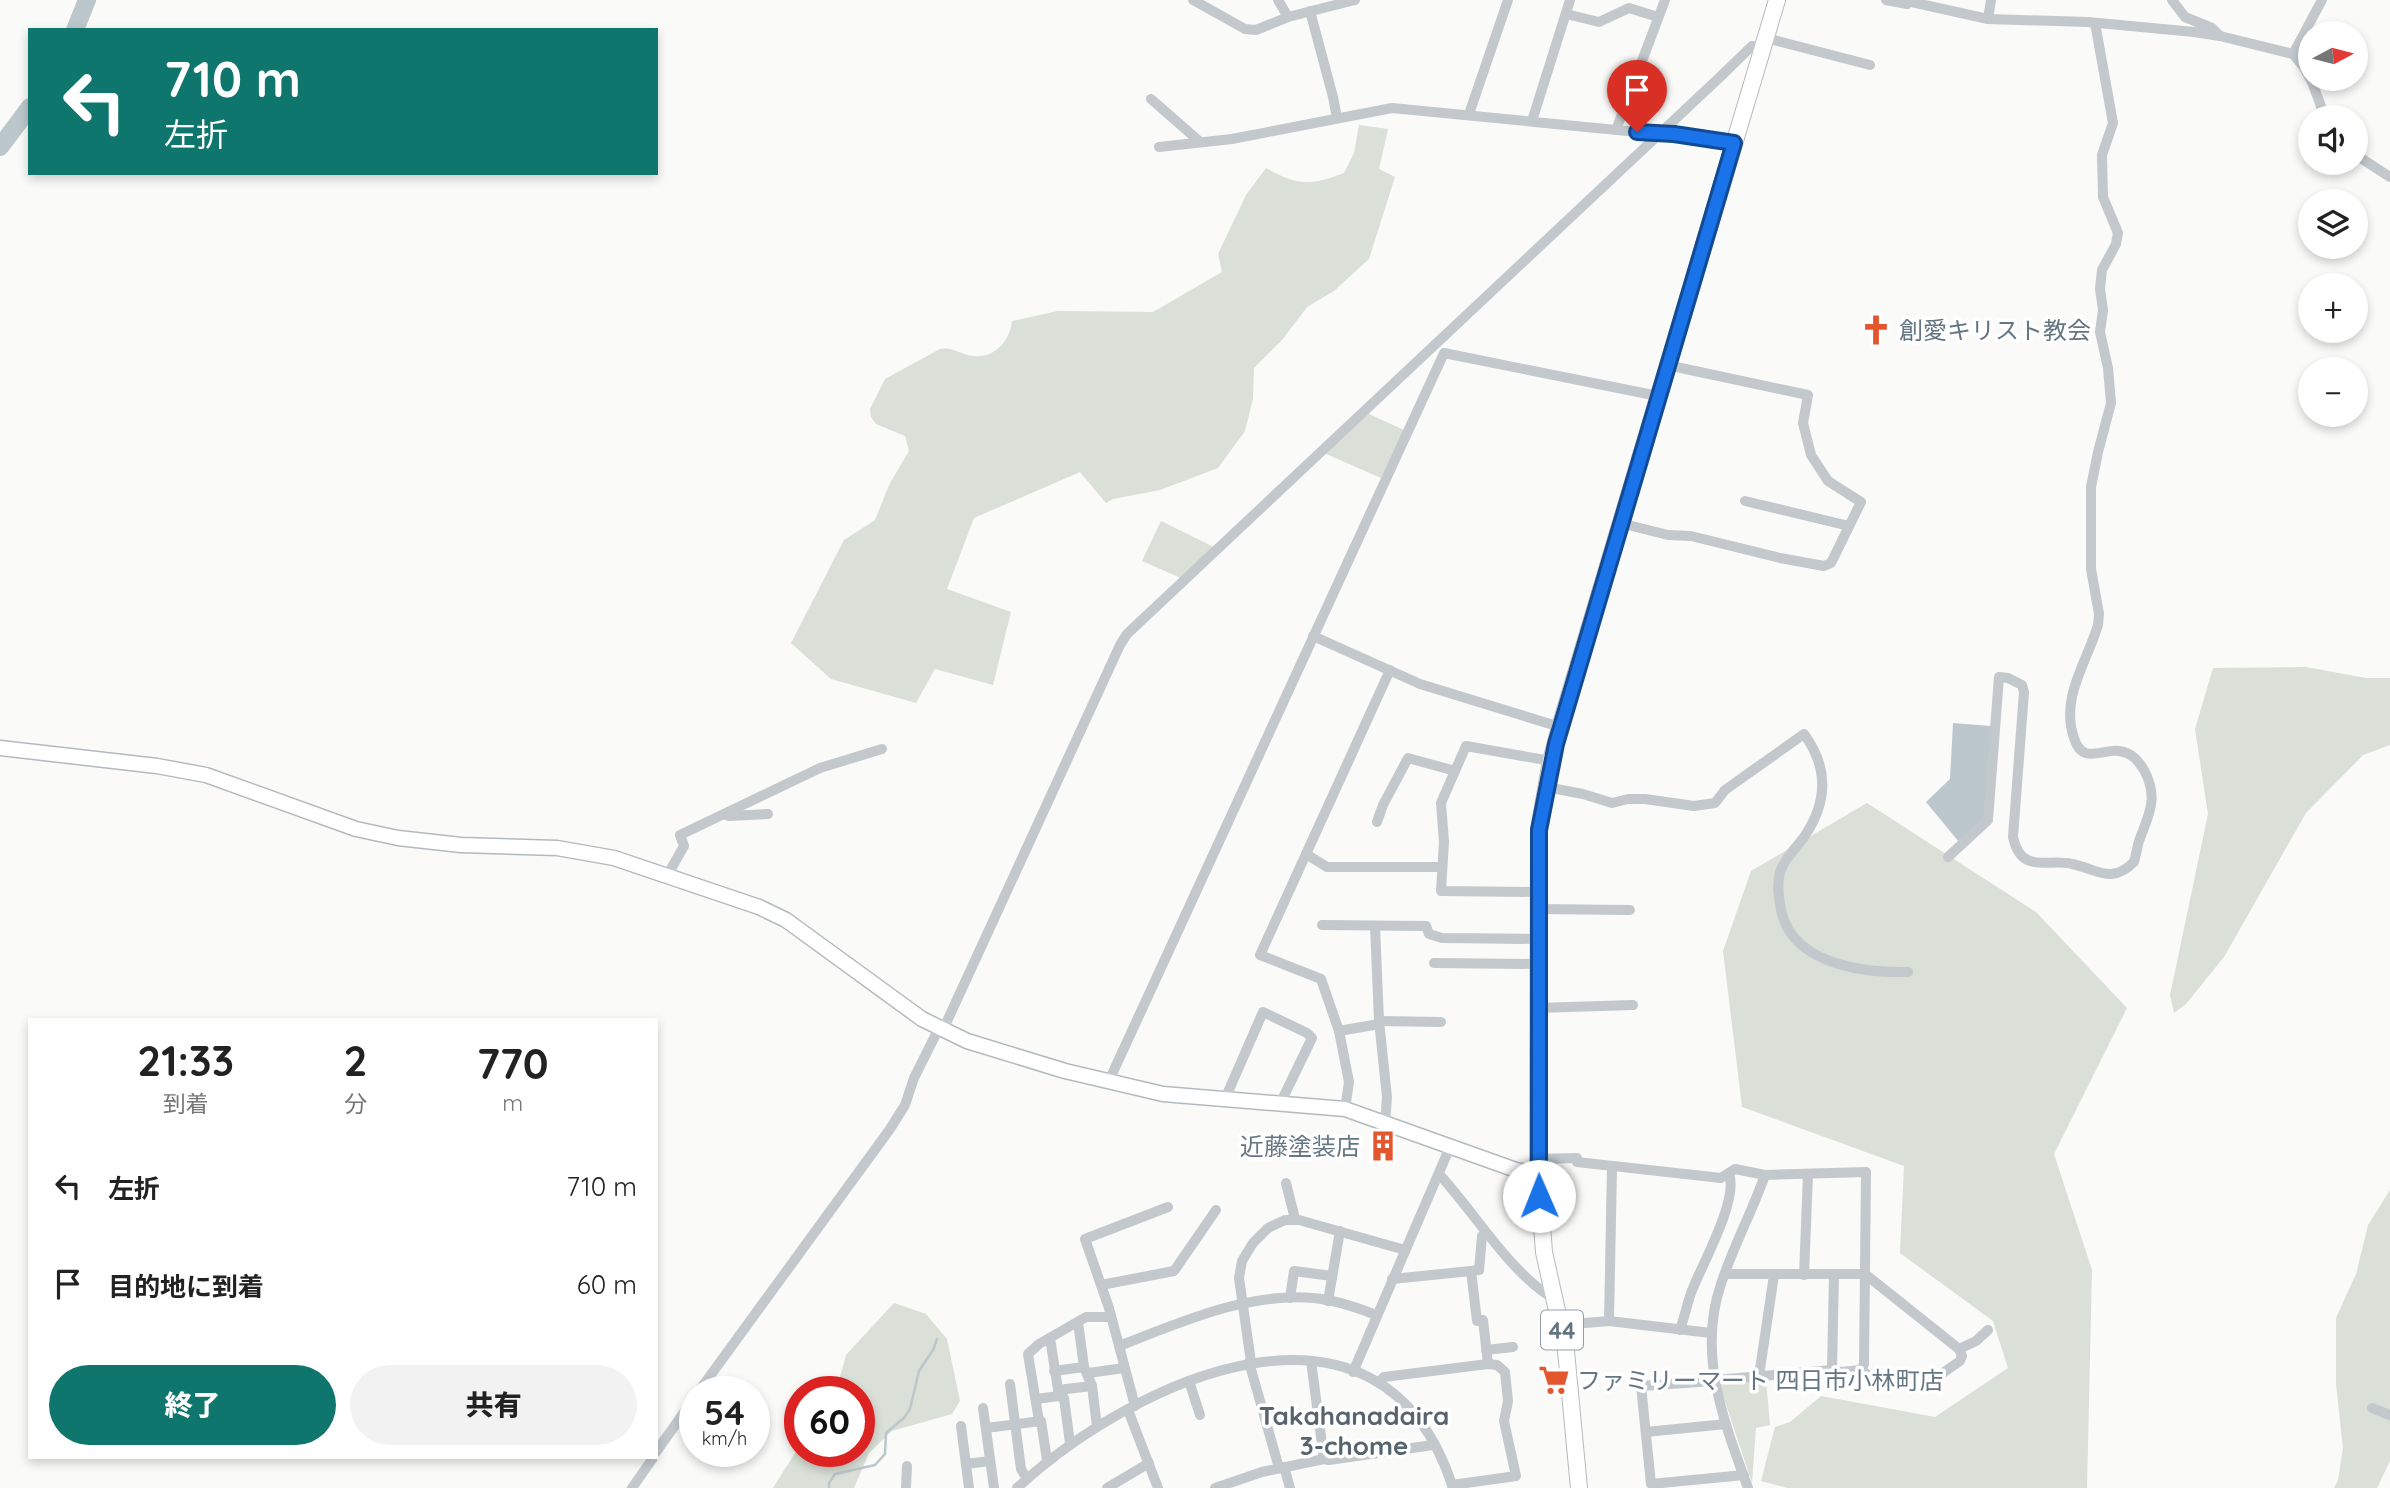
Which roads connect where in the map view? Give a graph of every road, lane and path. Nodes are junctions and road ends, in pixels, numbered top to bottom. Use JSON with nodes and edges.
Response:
{"nodes":[{"id":1,"x":1193,"y":0,"type":"edge"},
{"id":2,"x":1278,"y":0,"type":"edge"},
{"id":3,"x":1355,"y":0,"type":"edge"},
{"id":4,"x":1508,"y":0,"type":"edge"},
{"id":5,"x":1570,"y":0,"type":"edge"},
{"id":6,"x":1665,"y":0,"type":"edge"},
{"id":7,"x":1777,"y":0,"type":"edge"},
{"id":8,"x":1886,"y":0,"type":"edge"},
{"id":9,"x":1991,"y":0,"type":"edge"},
{"id":10,"x":2172,"y":0,"type":"edge"},
{"id":11,"x":2322,"y":0,"type":"edge"},
{"id":12,"x":1907,"y":1,"type":"edge"},
{"id":13,"x":1310,"y":11,"type":"junction"},
{"id":14,"x":1566,"y":14,"type":"junction"},
{"id":15,"x":1287,"y":17,"type":"junction"},
{"id":16,"x":1658,"y":18,"type":"junction"},
{"id":17,"x":1988,"y":19,"type":"junction"},
{"id":18,"x":2095,"y":23,"type":"junction"},
{"id":19,"x":2220,"y":36,"type":"junction"},
{"id":20,"x":1764,"y":43,"type":"junction"},
{"id":21,"x":2293,"y":54,"type":"junction"},
{"id":22,"x":1870,"y":65,"type":"dead end"},
{"id":23,"x":1151,"y":99,"type":"dead end"},
{"id":24,"x":2320,"y":105,"type":"edge"},
{"id":25,"x":1469,"y":114,"type":"junction"},
{"id":26,"x":1336,"y":118,"type":"junction"},
{"id":27,"x":1532,"y":121,"type":"junction"},
{"id":28,"x":1616,"y":130,"type":"junction"},
{"id":29,"x":1658,"y":134,"type":"junction"},
{"id":30,"x":1199,"y":141,"type":"junction"},
{"id":31,"x":1734,"y":143,"type":"junction"},
{"id":32,"x":1159,"y":147,"type":"dead end"},
{"id":33,"x":2368,"y":163,"type":"edge"},
{"id":34,"x":2390,"y":177,"type":"edge"},
{"id":35,"x":1428,"y":349,"type":"junction"},
{"id":36,"x":1444,"y":353,"type":"junction"},
{"id":37,"x":1667,"y":365,"type":"junction"},
{"id":38,"x":1658,"y":396,"type":"junction"},
{"id":39,"x":1745,"y":501,"type":"dead end"},
{"id":40,"x":1620,"y":523,"type":"junction"},
{"id":41,"x":1849,"y":526,"type":"junction"},
{"id":42,"x":1313,"y":636,"type":"junction"},
{"id":43,"x":1390,"y":670,"type":"junction"},
{"id":44,"x":1560,"y":727,"type":"junction"},
{"id":45,"x":0,"y":748,"type":"edge"},
{"id":46,"x":881,"y":749,"type":"dead end"},
{"id":47,"x":1551,"y":761,"type":"junction"},
{"id":48,"x":1455,"y":771,"type":"junction"},
{"id":49,"x":1546,"y":787,"type":"junction"},
{"id":50,"x":724,"y":814,"type":"junction"},
{"id":51,"x":768,"y":814,"type":"dead end"},
{"id":52,"x":1377,"y":822,"type":"dead end"},
{"id":53,"x":1306,"y":853,"type":"junction"},
{"id":54,"x":1948,"y":857,"type":"dead end"},
{"id":55,"x":1442,"y":867,"type":"junction"},
{"id":56,"x":667,"y":876,"type":"junction"},
{"id":57,"x":1538,"y":892,"type":"junction"},
{"id":58,"x":1538,"y":909,"type":"junction"},
{"id":59,"x":1630,"y":910,"type":"dead end"},
{"id":60,"x":1322,"y":925,"type":"dead end"},
{"id":61,"x":1375,"y":926,"type":"junction"},
{"id":62,"x":1538,"y":939,"type":"junction"},
{"id":63,"x":1434,"y":963,"type":"dead end"},
{"id":64,"x":1538,"y":964,"type":"junction"},
{"id":65,"x":1908,"y":972,"type":"dead end"},
{"id":66,"x":1633,"y":1005,"type":"dead end"},
{"id":67,"x":1538,"y":1008,"type":"junction"},
{"id":68,"x":1441,"y":1021,"type":"dead end"},
{"id":69,"x":1379,"y":1023,"type":"junction"},
{"id":70,"x":941,"y":1029,"type":"junction"},
{"id":71,"x":1339,"y":1031,"type":"junction"},
{"id":72,"x":1108,"y":1083,"type":"junction"},
{"id":73,"x":1225,"y":1099,"type":"junction"},
{"id":74,"x":1280,"y":1104,"type":"junction"},
{"id":75,"x":1345,"y":1109,"type":"junction"},
{"id":76,"x":1385,"y":1124,"type":"junction"},
{"id":77,"x":1450,"y":1147,"type":"junction"},
{"id":78,"x":1538,"y":1167,"type":"junction"},
{"id":79,"x":1612,"y":1167,"type":"junction"},
{"id":80,"x":1439,"y":1174,"type":"junction"},
{"id":81,"x":1729,"y":1174,"type":"junction"},
{"id":82,"x":1808,"y":1174,"type":"junction"},
{"id":83,"x":1765,"y":1175,"type":"junction"},
{"id":84,"x":1286,"y":1183,"type":"dead end"},
{"id":85,"x":1168,"y":1207,"type":"dead end"},
{"id":86,"x":1216,"y":1210,"type":"dead end"},
{"id":87,"x":1295,"y":1219,"type":"junction"},
{"id":88,"x":1340,"y":1231,"type":"junction"},
{"id":89,"x":1482,"y":1236,"type":"dead end"},
{"id":90,"x":1405,"y":1250,"type":"junction"},
{"id":91,"x":1471,"y":1271,"type":"junction"},
{"id":92,"x":1725,"y":1274,"type":"junction"},
{"id":93,"x":1834,"y":1274,"type":"junction"},
{"id":94,"x":1864,"y":1274,"type":"junction"},
{"id":95,"x":1774,"y":1275,"type":"junction"},
{"id":96,"x":1804,"y":1275,"type":"junction"},
{"id":97,"x":1332,"y":1276,"type":"junction"},
{"id":98,"x":1392,"y":1279,"type":"junction"},
{"id":99,"x":1101,"y":1285,"type":"junction"},
{"id":100,"x":1290,"y":1298,"type":"junction"},
{"id":101,"x":1555,"y":1300,"type":"junction"},
{"id":102,"x":1328,"y":1301,"type":"junction"},
{"id":103,"x":1242,"y":1304,"type":"junction"},
{"id":104,"x":1376,"y":1315,"type":"junction"},
{"id":105,"x":1111,"y":1317,"type":"junction"},
{"id":106,"x":1609,"y":1321,"type":"junction"},
{"id":107,"x":1078,"y":1322,"type":"junction"},
{"id":108,"x":1561,"y":1325,"type":"junction"},
{"id":109,"x":1680,"y":1330,"type":"junction"},
{"id":110,"x":1988,"y":1330,"type":"dead end"},
{"id":111,"x":1711,"y":1333,"type":"junction"},
{"id":112,"x":1050,"y":1338,"type":"junction"},
{"id":113,"x":1119,"y":1346,"type":"junction"},
{"id":114,"x":1513,"y":1347,"type":"dead end"},
{"id":115,"x":1959,"y":1349,"type":"junction"},
{"id":116,"x":1486,"y":1350,"type":"junction"},
{"id":117,"x":1311,"y":1361,"type":"junction"},
{"id":118,"x":1250,"y":1362,"type":"junction"},
{"id":119,"x":1488,"y":1364,"type":"junction"},
{"id":120,"x":1124,"y":1368,"type":"junction"},
{"id":121,"x":1086,"y":1370,"type":"junction"},
{"id":122,"x":1832,"y":1370,"type":"junction"},
{"id":123,"x":1861,"y":1370,"type":"junction"},
{"id":124,"x":1054,"y":1371,"type":"junction"},
{"id":125,"x":1353,"y":1372,"type":"junction"},
{"id":126,"x":710,"y":1376,"type":"edge"},
{"id":127,"x":1759,"y":1376,"type":"junction"},
{"id":128,"x":1188,"y":1381,"type":"junction"},
{"id":129,"x":1714,"y":1381,"type":"junction"},
{"id":130,"x":1379,"y":1382,"type":"junction"},
{"id":131,"x":1010,"y":1384,"type":"dead end"},
{"id":132,"x":1092,"y":1386,"type":"junction"},
{"id":133,"x":1058,"y":1393,"type":"junction"},
{"id":134,"x":1037,"y":1399,"type":"junction"},
{"id":135,"x":983,"y":1408,"type":"dead end"},
{"id":136,"x":1131,"y":1408,"type":"junction"},
{"id":137,"x":2372,"y":1408,"type":"dead end"},
{"id":138,"x":1200,"y":1415,"type":"dead end"},
{"id":139,"x":2390,"y":1415,"type":"edge"},
{"id":140,"x":679,"y":1420,"type":"edge"},
{"id":141,"x":1039,"y":1421,"type":"junction"},
{"id":142,"x":1726,"y":1424,"type":"junction"},
{"id":143,"x":1015,"y":1425,"type":"junction"},
{"id":144,"x":961,"y":1426,"type":"dead end"},
{"id":145,"x":1097,"y":1427,"type":"junction"},
{"id":146,"x":986,"y":1428,"type":"junction"},
{"id":147,"x":1646,"y":1432,"type":"junction"},
{"id":148,"x":1070,"y":1444,"type":"junction"},
{"id":149,"x":1433,"y":1445,"type":"junction"},
{"id":150,"x":658,"y":1449,"type":"edge"},
{"id":151,"x":652,"y":1459,"type":"edge"},
{"id":152,"x":1324,"y":1459,"type":"junction"},
{"id":153,"x":1047,"y":1460,"type":"junction"},
{"id":154,"x":990,"y":1461,"type":"junction"},
{"id":155,"x":1149,"y":1463,"type":"junction"},
{"id":156,"x":967,"y":1464,"type":"junction"},
{"id":157,"x":907,"y":1466,"type":"dead end"},
{"id":158,"x":1281,"y":1468,"type":"junction"},
{"id":159,"x":1744,"y":1475,"type":"junction"},
{"id":160,"x":1027,"y":1479,"type":"junction"},
{"id":161,"x":1452,"y":1486,"type":"edge"},
{"id":162,"x":1653,"y":1487,"type":"edge"},
{"id":163,"x":632,"y":1488,"type":"edge"},
{"id":164,"x":906,"y":1488,"type":"edge"},
{"id":165,"x":969,"y":1488,"type":"edge"},
{"id":166,"x":994,"y":1488,"type":"edge"},
{"id":167,"x":1017,"y":1488,"type":"edge"},
{"id":168,"x":1107,"y":1488,"type":"edge"},
{"id":169,"x":1158,"y":1488,"type":"edge"},
{"id":170,"x":1215,"y":1488,"type":"edge"},
{"id":171,"x":1290,"y":1488,"type":"edge"},
{"id":172,"x":1579,"y":1488,"type":"edge"},
{"id":173,"x":1748,"y":1488,"type":"edge"}],
"edges":[{"from":1,"to":15,"type":"street"},
{"from":2,"to":15,"type":"street"},
{"from":3,"to":13,"type":"street"},
{"from":4,"to":25,"type":"street"},
{"from":5,"to":14,"type":"street"},
{"from":6,"to":16,"type":"street"},
{"from":7,"to":20,"type":"main road","number":"44"},
{"from":8,"to":12,"type":"street"},
{"from":9,"to":17,"type":"street"},
{"from":10,"to":19,"type":"street"},
{"from":11,"to":21,"type":"street"},
{"from":12,"to":17,"type":"street"},
{"from":13,"to":15,"type":"street"},
{"from":13,"to":26,"type":"street"},
{"from":14,"to":16,"type":"street"},
{"from":14,"to":27,"type":"street"},
{"from":16,"to":28,"type":"street"},
{"from":17,"to":18,"type":"street"},
{"from":18,"to":19,"type":"street"},
{"from":18,"to":54,"type":"street"},
{"from":19,"to":21,"type":"street"},
{"from":20,"to":22,"type":"street"},
{"from":20,"to":29,"type":"street"},
{"from":20,"to":31,"type":"main road","number":"44"},
{"from":21,"to":24,"type":"street"},
{"from":23,"to":30,"type":"street"},
{"from":25,"to":26,"type":"street"},
{"from":25,"to":27,"type":"street"},
{"from":26,"to":30,"type":"street"},
{"from":27,"to":28,"type":"street"},
{"from":28,"to":29,"type":"street"},
{"from":29,"to":31,"type":"street"},
{"from":29,"to":35,"type":"street"},
{"from":30,"to":32,"type":"street"},
{"from":31,"to":37,"type":"main road","number":"44"},
{"from":33,"to":34,"type":"street"},
{"from":35,"to":36,"type":"street"},
{"from":35,"to":70,"type":"street"},
{"from":36,"to":38,"type":"street"},
{"from":36,"to":42,"type":"street"},
{"from":37,"to":38,"type":"main road","number":"44"},
{"from":37,"to":41,"type":"street"},
{"from":38,"to":40,"type":"main road","number":"44"},
{"from":39,"to":41,"type":"street"},
{"from":40,"to":41,"type":"street"},
{"from":40,"to":44,"type":"main road","number":"44"},
{"from":42,"to":43,"type":"street"},
{"from":42,"to":72,"type":"street"},
{"from":43,"to":44,"type":"street"},
{"from":43,"to":53,"type":"street"},
{"from":44,"to":47,"type":"main road","number":"44"},
{"from":45,"to":56,"type":"main road"},
{"from":46,"to":50,"type":"street"},
{"from":47,"to":48,"type":"street"},
{"from":47,"to":49,"type":"main road","number":"44"},
{"from":48,"to":52,"type":"street"},
{"from":48,"to":55,"type":"street"},
{"from":49,"to":57,"type":"main road","number":"44"},
{"from":49,"to":65,"type":"street"},
{"from":50,"to":51,"type":"street"},
{"from":50,"to":56,"type":"street"},
{"from":53,"to":55,"type":"street"},
{"from":53,"to":71,"type":"street"},
{"from":55,"to":57,"type":"street"},
{"from":56,"to":70,"type":"main road"},
{"from":57,"to":58,"type":"main road","number":"44"},
{"from":58,"to":59,"type":"street"},
{"from":58,"to":62,"type":"main road","number":"44"},
{"from":60,"to":61,"type":"street"},
{"from":61,"to":62,"type":"street"},
{"from":61,"to":69,"type":"street"},
{"from":62,"to":64,"type":"main road","number":"44"},
{"from":63,"to":64,"type":"street"},
{"from":64,"to":67,"type":"main road","number":"44"},
{"from":66,"to":67,"type":"street"},
{"from":67,"to":78,"type":"main road","number":"44"},
{"from":68,"to":69,"type":"street"},
{"from":69,"to":71,"type":"street"},
{"from":69,"to":76,"type":"street"},
{"from":70,"to":72,"type":"main road"},
{"from":70,"to":126,"type":"street"},
{"from":71,"to":75,"type":"street"},
{"from":72,"to":73,"type":"main road"},
{"from":73,"to":74,"type":"main road"},
{"from":73,"to":74,"type":"street"},
{"from":74,"to":75,"type":"main road"},
{"from":75,"to":76,"type":"main road"},
{"from":76,"to":77,"type":"main road"},
{"from":77,"to":78,"type":"main road"},
{"from":77,"to":80,"type":"street"},
{"from":78,"to":79,"type":"street"},
{"from":78,"to":101,"type":"main road","number":"44"},
{"from":79,"to":81,"type":"street"},
{"from":79,"to":106,"type":"street"},
{"from":80,"to":90,"type":"street"},
{"from":80,"to":101,"type":"street"},
{"from":81,"to":83,"type":"street"},
{"from":81,"to":109,"type":"street"},
{"from":82,"to":83,"type":"street"},
{"from":82,"to":94,"type":"street"},
{"from":82,"to":96,"type":"street"},
{"from":83,"to":92,"type":"street"},
{"from":84,"to":87,"type":"street"},
{"from":85,"to":99,"type":"street"},
{"from":86,"to":99,"type":"street"},
{"from":87,"to":88,"type":"street"},
{"from":87,"to":103,"type":"street"},
{"from":88,"to":90,"type":"street"},
{"from":88,"to":97,"type":"street"},
{"from":89,"to":91,"type":"street"},
{"from":90,"to":98,"type":"street"},
{"from":91,"to":98,"type":"street"},
{"from":91,"to":116,"type":"street"},
{"from":92,"to":95,"type":"street"},
{"from":92,"to":111,"type":"street"},
{"from":93,"to":94,"type":"street"},
{"from":93,"to":96,"type":"street"},
{"from":93,"to":122,"type":"street"},
{"from":94,"to":115,"type":"street"},
{"from":94,"to":123,"type":"street"},
{"from":95,"to":96,"type":"street"},
{"from":95,"to":127,"type":"street"},
{"from":97,"to":100,"type":"street"},
{"from":97,"to":102,"type":"street"},
{"from":98,"to":104,"type":"street"},
{"from":99,"to":105,"type":"street"},
{"from":100,"to":102,"type":"street"},
{"from":100,"to":103,"type":"street"},
{"from":101,"to":108,"type":"main road","number":"44"},
{"from":102,"to":104,"type":"street"},
{"from":103,"to":113,"type":"street"},
{"from":103,"to":118,"type":"street"},
{"from":104,"to":125,"type":"street"},
{"from":105,"to":107,"type":"street"},
{"from":105,"to":113,"type":"street"},
{"from":106,"to":108,"type":"street"},
{"from":106,"to":109,"type":"street"},
{"from":107,"to":112,"type":"street"},
{"from":107,"to":121,"type":"street"},
{"from":108,"to":172,"type":"main road","number":"44"},
{"from":109,"to":111,"type":"street"},
{"from":110,"to":115,"type":"street"},
{"from":111,"to":129,"type":"street"},
{"from":112,"to":124,"type":"street"},
{"from":112,"to":134,"type":"street"},
{"from":113,"to":120,"type":"street"},
{"from":114,"to":116,"type":"street"},
{"from":115,"to":123,"type":"street"},
{"from":116,"to":119,"type":"street"},
{"from":117,"to":118,"type":"street"},
{"from":117,"to":125,"type":"street"},
{"from":117,"to":152,"type":"street"},
{"from":118,"to":128,"type":"street"},
{"from":118,"to":158,"type":"street"},
{"from":119,"to":130,"type":"street"},
{"from":119,"to":161,"type":"street"},
{"from":120,"to":121,"type":"street"},
{"from":120,"to":136,"type":"street"},
{"from":121,"to":124,"type":"street"},
{"from":121,"to":132,"type":"street"},
{"from":122,"to":123,"type":"street"},
{"from":122,"to":127,"type":"street"},
{"from":124,"to":133,"type":"street"},
{"from":125,"to":130,"type":"street"},
{"from":127,"to":129,"type":"street"},
{"from":128,"to":136,"type":"street"},
{"from":128,"to":138,"type":"street"},
{"from":129,"to":142,"type":"street"},
{"from":129,"to":147,"type":"street"},
{"from":130,"to":149,"type":"street"},
{"from":131,"to":143,"type":"street"},
{"from":132,"to":133,"type":"street"},
{"from":132,"to":145,"type":"street"},
{"from":133,"to":134,"type":"street"},
{"from":133,"to":148,"type":"street"},
{"from":134,"to":141,"type":"street"},
{"from":135,"to":146,"type":"street"},
{"from":136,"to":145,"type":"street"},
{"from":136,"to":155,"type":"street"},
{"from":137,"to":139,"type":"street"},
{"from":140,"to":150,"type":"street"},
{"from":141,"to":143,"type":"street"},
{"from":141,"to":153,"type":"street"},
{"from":142,"to":147,"type":"street"},
{"from":142,"to":159,"type":"street"},
{"from":143,"to":146,"type":"street"},
{"from":143,"to":160,"type":"street"},
{"from":144,"to":156,"type":"street"},
{"from":145,"to":148,"type":"street"},
{"from":146,"to":154,"type":"street"},
{"from":147,"to":162,"type":"street"},
{"from":148,"to":153,"type":"street"},
{"from":149,"to":152,"type":"street"},
{"from":149,"to":161,"type":"street"},
{"from":151,"to":163,"type":"street"},
{"from":152,"to":158,"type":"street"},
{"from":153,"to":160,"type":"street"},
{"from":154,"to":156,"type":"street"},
{"from":154,"to":166,"type":"street"},
{"from":155,"to":168,"type":"street"},
{"from":155,"to":169,"type":"street"},
{"from":156,"to":165,"type":"street"},
{"from":157,"to":164,"type":"street"},
{"from":158,"to":170,"type":"street"},
{"from":158,"to":171,"type":"street"},
{"from":159,"to":162,"type":"street"},
{"from":159,"to":173,"type":"street"},
{"from":160,"to":167,"type":"street"}]}
